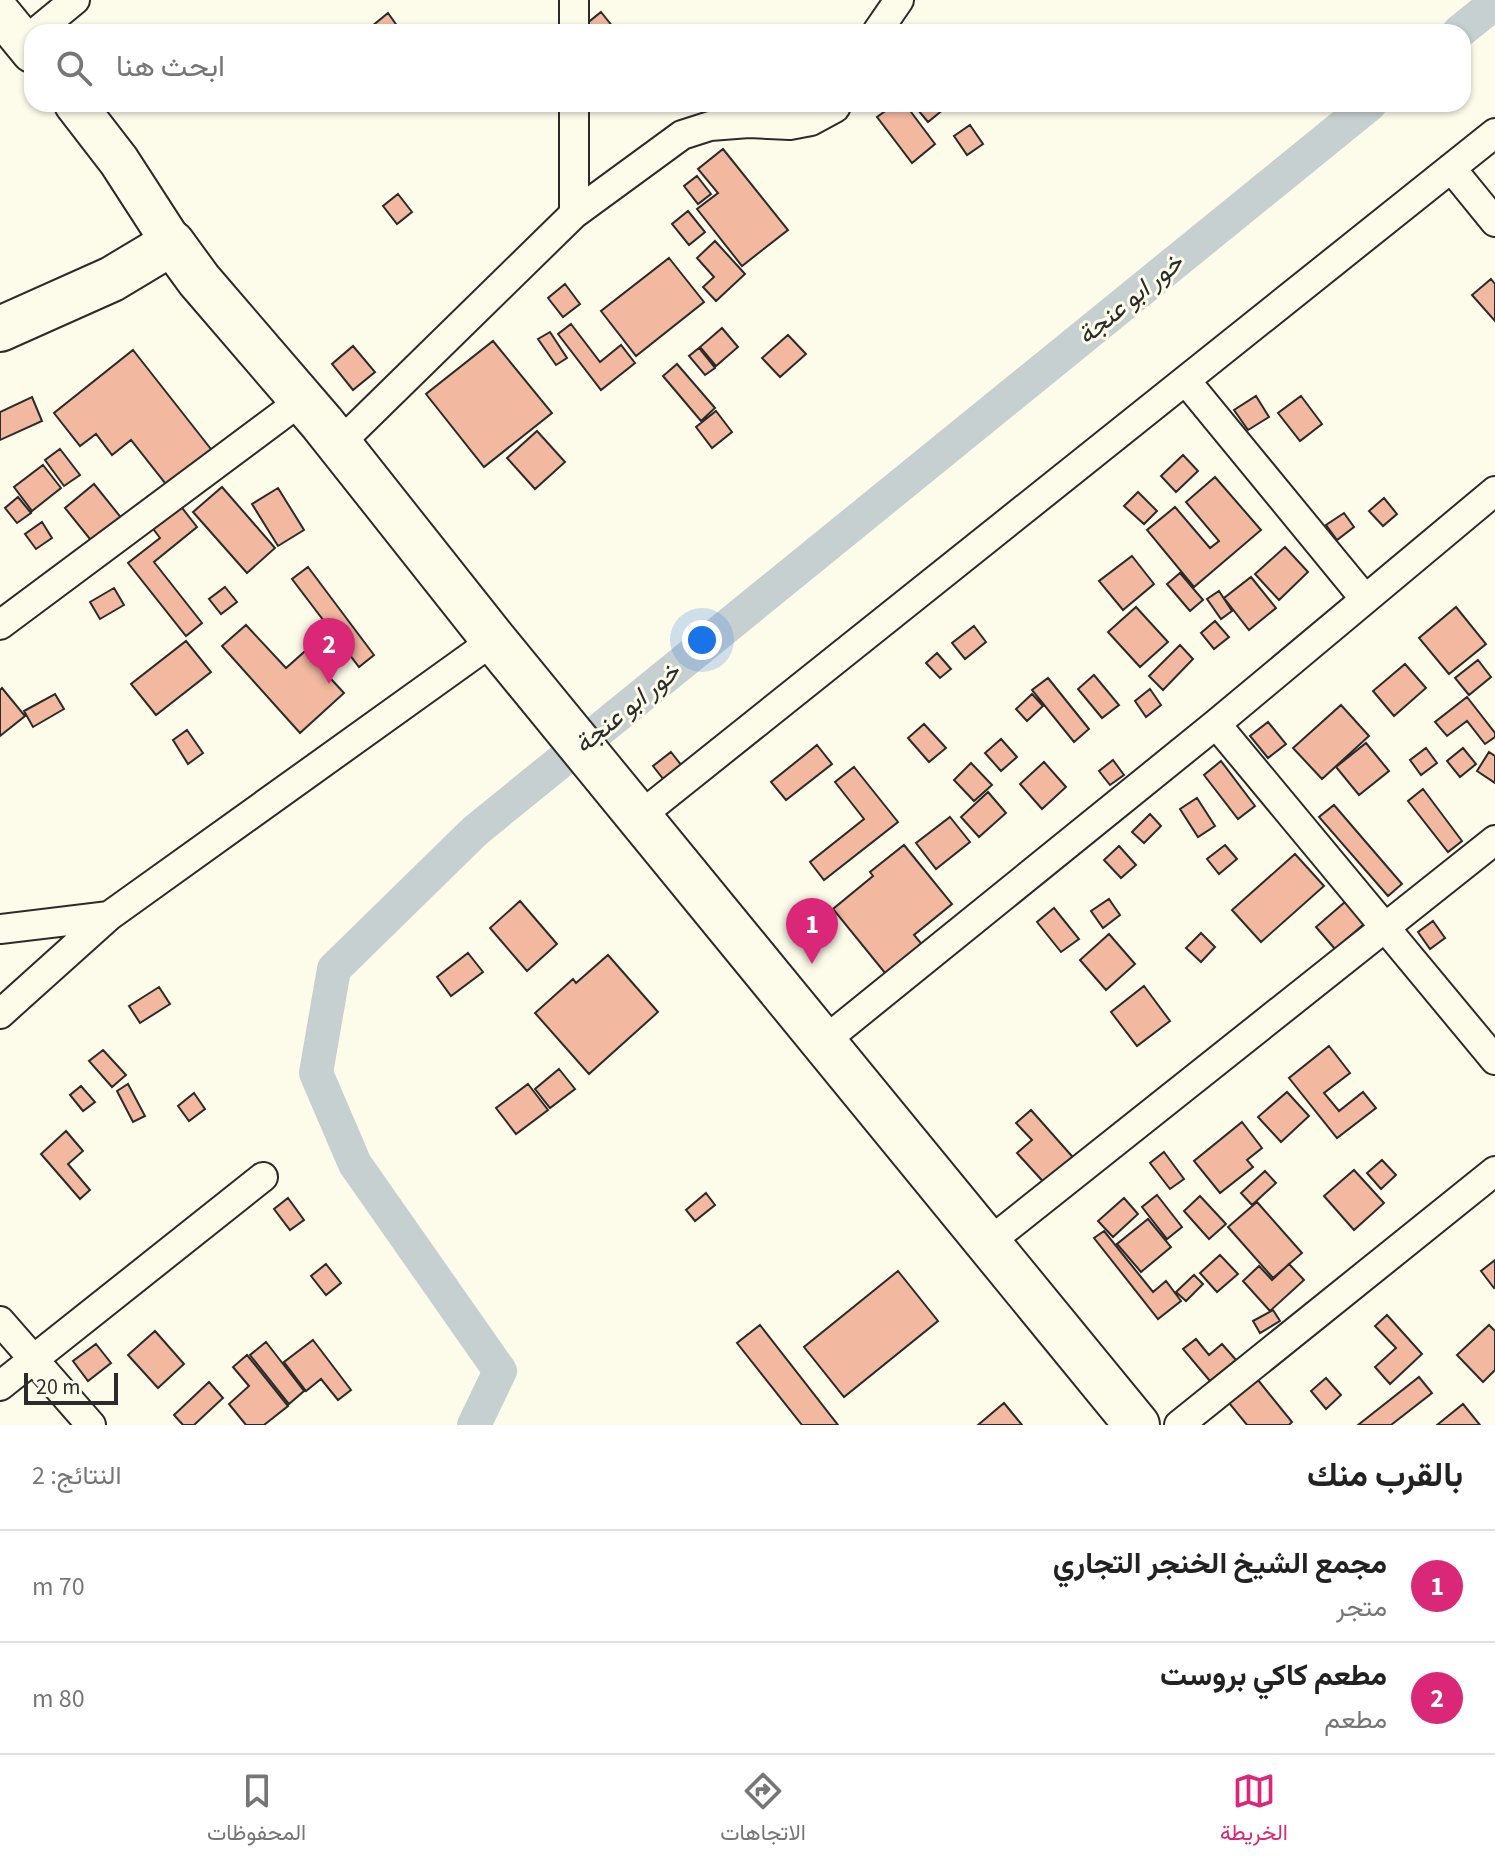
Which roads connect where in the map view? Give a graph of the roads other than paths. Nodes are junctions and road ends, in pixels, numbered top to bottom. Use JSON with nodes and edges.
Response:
{"nodes":[{"id":1,"x":75,"y":0,"type":"edge"},
{"id":2,"x":574,"y":0,"type":"edge"},
{"id":3,"x":899,"y":0,"type":"edge"},
{"id":4,"x":41,"y":24,"type":"edge"},
{"id":5,"x":574,"y":24,"type":"edge"},
{"id":6,"x":882,"y":24,"type":"edge"},
{"id":7,"x":81,"y":112,"type":"edge"},
{"id":8,"x":574,"y":112,"type":"edge"},
{"id":9,"x":828,"y":112,"type":"edge"},
{"id":10,"x":1495,"y":133,"type":"edge"},
{"id":11,"x":1451,"y":168,"type":"junction"},
{"id":12,"x":574,"y":214,"type":"junction"},
{"id":13,"x":1495,"y":222,"type":"edge"},
{"id":14,"x":172,"y":243,"type":"junction"},
{"id":15,"x":0,"y":329,"type":"edge"},
{"id":16,"x":1186,"y":381,"type":"junction"},
{"id":17,"x":302,"y":400,"type":"junction"},
{"id":18,"x":339,"y":444,"type":"junction"},
{"id":19,"x":1495,"y":491,"type":"edge"},
{"id":20,"x":1365,"y":599,"type":"junction"},
{"id":21,"x":0,"y":625,"type":"edge"},
{"id":22,"x":494,"y":640,"type":"junction"},
{"id":23,"x":1216,"y":724,"type":"junction"},
{"id":24,"x":629,"y":803,"type":"junction"},
{"id":25,"x":1495,"y":840,"type":"edge"},
{"id":26,"x":109,"y":916,"type":"junction"},
{"id":27,"x":0,"y":929,"type":"edge"},
{"id":28,"x":1386,"y":929,"type":"junction"},
{"id":29,"x":0,"y":1014,"type":"edge"},
{"id":30,"x":823,"y":1042,"type":"junction"},
{"id":31,"x":1495,"y":1060,"type":"edge"},
{"id":32,"x":1495,"y":1171,"type":"edge"},
{"id":33,"x":263,"y":1177,"type":"dead end"},
{"id":34,"x":988,"y":1243,"type":"junction"},
{"id":35,"x":0,"y":1321,"type":"edge"},
{"id":36,"x":31,"y":1359,"type":"junction"},
{"id":37,"x":0,"y":1386,"type":"edge"},
{"id":38,"x":91,"y":1425,"type":"edge"},
{"id":39,"x":1137,"y":1425,"type":"edge"},
{"id":40,"x":1179,"y":1425,"type":"edge"}],
"edges":[{"from":1,"to":4,"type":"street"},
{"from":2,"to":5,"type":"street"},
{"from":3,"to":6,"type":"street"},
{"from":7,"to":14,"type":"main road"},
{"from":8,"to":12,"type":"street"},
{"from":9,"to":12,"type":"street"},
{"from":10,"to":11,"type":"street"},
{"from":11,"to":13,"type":"street"},
{"from":11,"to":16,"type":"street"},
{"from":12,"to":18,"type":"street"},
{"from":14,"to":15,"type":"highway"},
{"from":14,"to":17,"type":"highway"},
{"from":16,"to":20,"type":"street"},
{"from":16,"to":24,"type":"street"},
{"from":17,"to":18,"type":"highway"},
{"from":17,"to":21,"type":"street"},
{"from":18,"to":22,"type":"highway"},
{"from":19,"to":20,"type":"street"},
{"from":20,"to":23,"type":"street"},
{"from":22,"to":24,"type":"highway"},
{"from":22,"to":26,"type":"street"},
{"from":23,"to":28,"type":"street"},
{"from":23,"to":30,"type":"street"},
{"from":24,"to":30,"type":"highway"},
{"from":25,"to":28,"type":"street"},
{"from":26,"to":27,"type":"street"},
{"from":26,"to":29,"type":"street"},
{"from":28,"to":31,"type":"street"},
{"from":28,"to":34,"type":"street"},
{"from":30,"to":34,"type":"highway"},
{"from":32,"to":40,"type":"street"},
{"from":33,"to":36,"type":"street"},
{"from":34,"to":39,"type":"highway"},
{"from":35,"to":36,"type":"street"},
{"from":36,"to":37,"type":"street"},
{"from":36,"to":38,"type":"street"}]}
